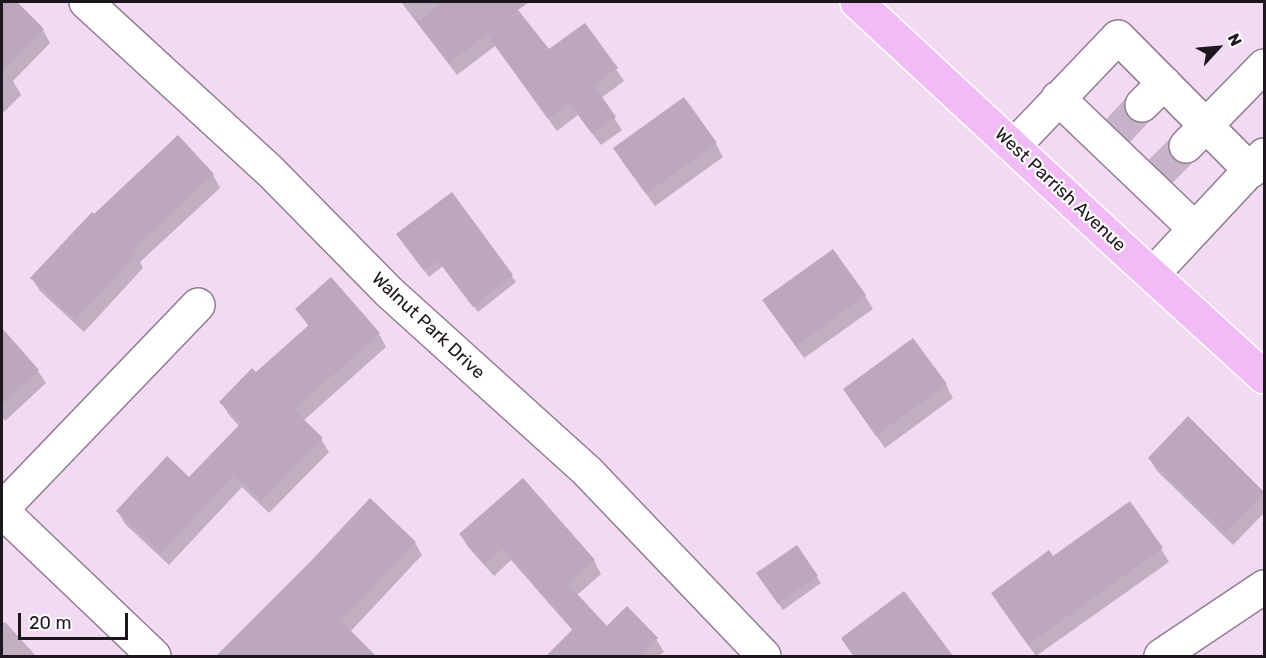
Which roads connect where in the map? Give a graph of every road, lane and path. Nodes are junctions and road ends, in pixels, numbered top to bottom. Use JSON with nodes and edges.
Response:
{"nodes":[{"id":1,"x":86,"y":2,"type":"edge"},
{"id":2,"x":869,"y":5,"type":"edge"},
{"id":3,"x":1264,"y":66,"type":"edge"},
{"id":4,"x":1058,"y":98,"type":"junction"},
{"id":5,"x":1196,"y":136,"type":"junction"},
{"id":6,"x":1013,"y":147,"type":"junction"},
{"id":7,"x":1258,"y":163,"type":"edge"},
{"id":8,"x":1194,"y":228,"type":"junction"},
{"id":9,"x":1152,"y":275,"type":"junction"},
{"id":10,"x":198,"y":305,"type":"dead end"},
{"id":11,"x":1264,"y":377,"type":"edge"},
{"id":12,"x":2,"y":510,"type":"edge"},
{"id":13,"x":1264,"y":587,"type":"edge"},
{"id":14,"x":154,"y":657,"type":"edge"},
{"id":15,"x":764,"y":657,"type":"edge"},
{"id":16,"x":1161,"y":657,"type":"edge"}],
"edges":[{"from":1,"to":15,"type":"street","name":"Walnut Park Drive"},
{"from":2,"to":6,"type":"main road","name":"West Parrish Avenue"},
{"from":3,"to":5,"type":"street"},
{"from":4,"to":5,"type":"street"},
{"from":4,"to":6,"type":"street"},
{"from":4,"to":8,"type":"street"},
{"from":5,"to":7,"type":"street"},
{"from":6,"to":9,"type":"main road","name":"West Parrish Avenue"},
{"from":7,"to":8,"type":"street"},
{"from":8,"to":9,"type":"street"},
{"from":9,"to":11,"type":"main road","name":"West Parrish Avenue"},
{"from":10,"to":12,"type":"street"},
{"from":12,"to":14,"type":"street"},
{"from":13,"to":16,"type":"street"}]}
